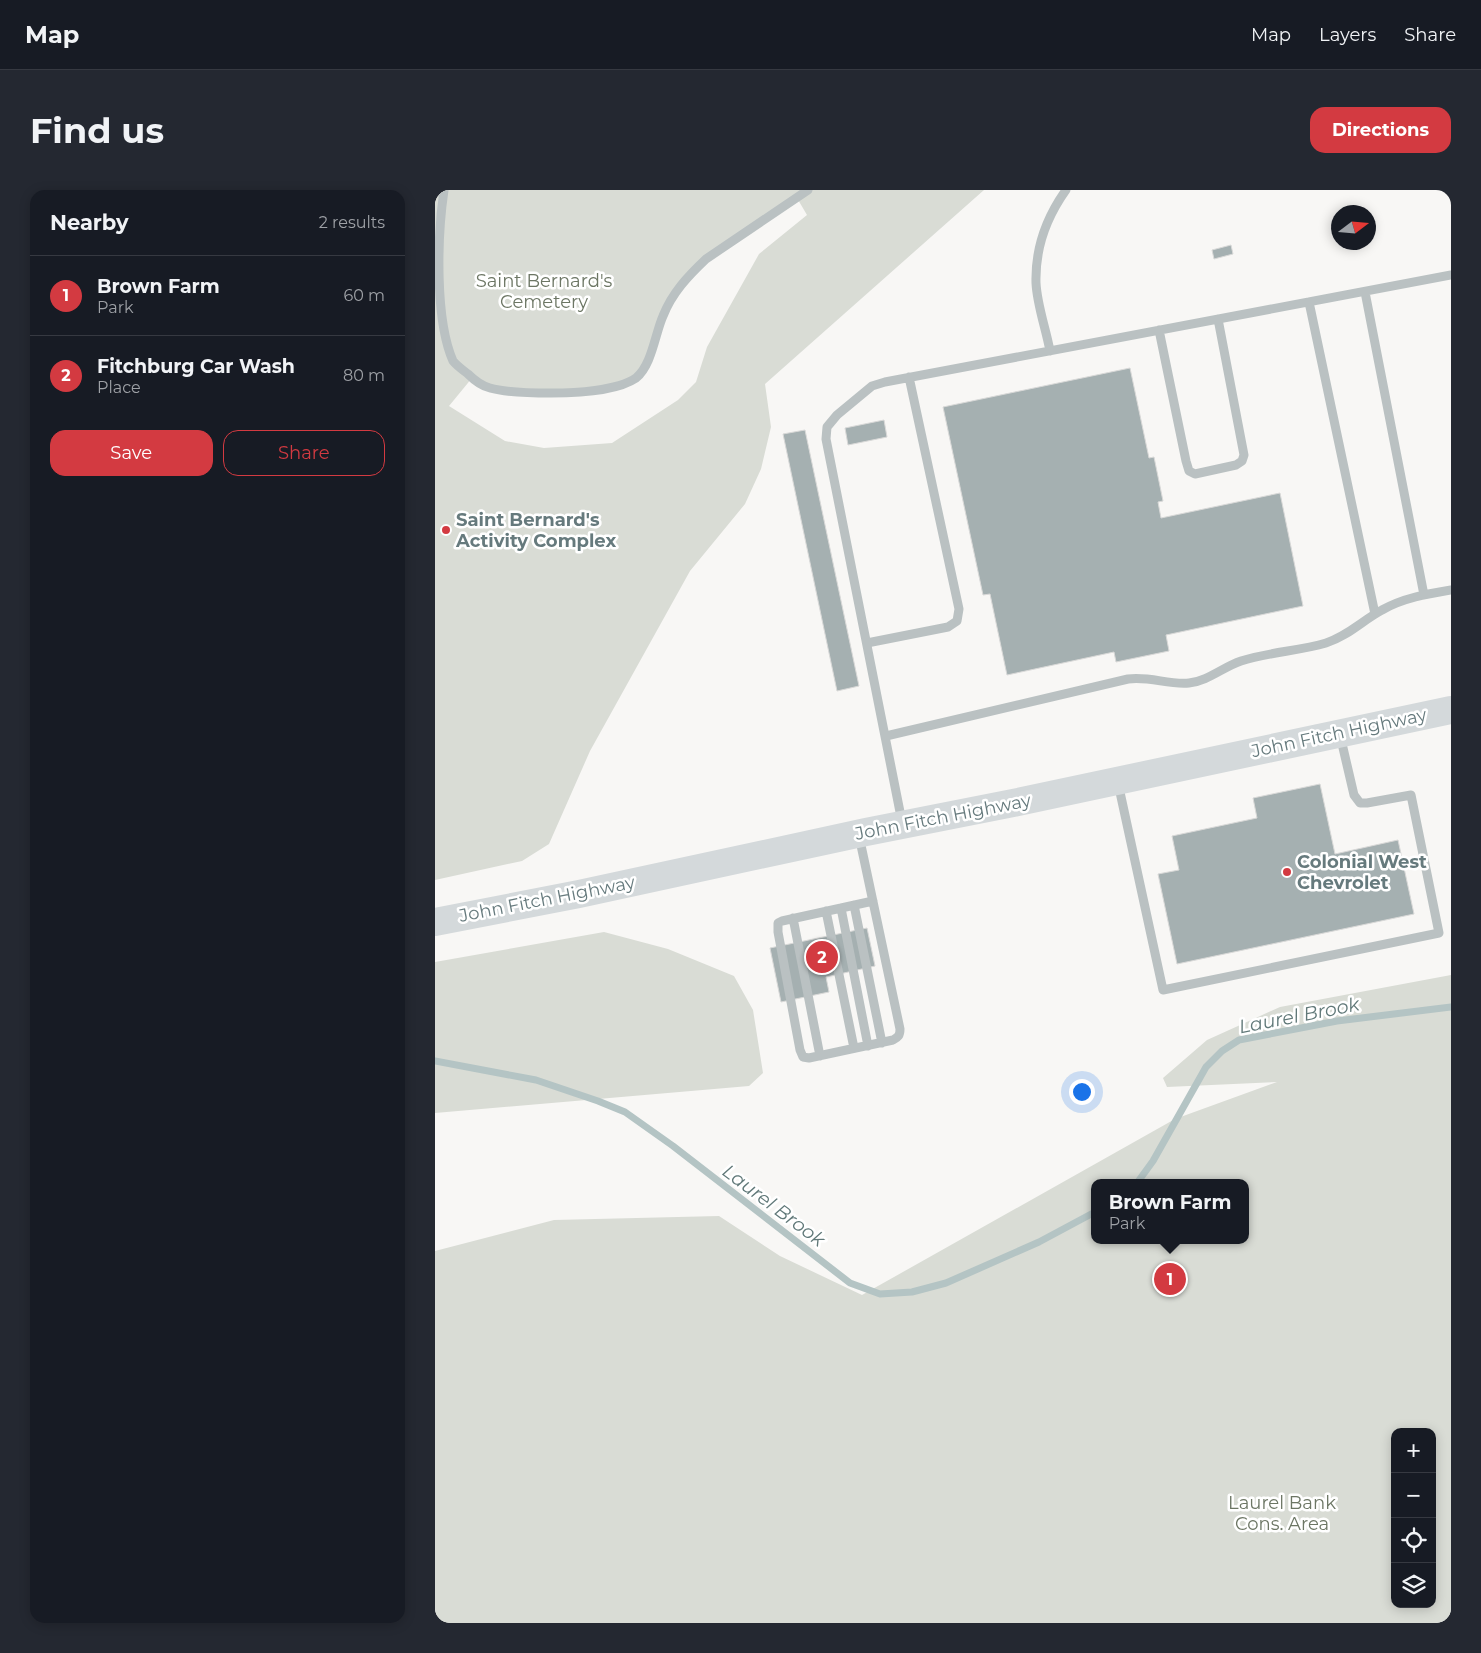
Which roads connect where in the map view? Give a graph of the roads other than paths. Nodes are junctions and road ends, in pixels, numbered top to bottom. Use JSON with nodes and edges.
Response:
{"nodes":[{"id":1,"x":443,"y":190,"type":"edge"},
{"id":2,"x":808,"y":190,"type":"edge"},
{"id":3,"x":1066,"y":190,"type":"edge"},
{"id":4,"x":795,"y":194,"type":"edge"},
{"id":5,"x":1451,"y":275,"type":"edge"},
{"id":6,"x":1365,"y":292,"type":"junction"},
{"id":7,"x":1309,"y":302,"type":"junction"},
{"id":8,"x":1218,"y":319,"type":"junction"},
{"id":9,"x":1159,"y":330,"type":"junction"},
{"id":10,"x":1050,"y":351,"type":"junction"},
{"id":11,"x":909,"y":377,"type":"junction"},
{"id":12,"x":1451,"y":590,"type":"edge"},
{"id":13,"x":1424,"y":595,"type":"junction"},
{"id":14,"x":1375,"y":614,"type":"junction"},
{"id":15,"x":867,"y":644,"type":"junction"},
{"id":16,"x":1451,"y":710,"type":"edge"},
{"id":17,"x":1340,"y":733,"type":"junction"},
{"id":18,"x":885,"y":736,"type":"junction"},
{"id":19,"x":1117,"y":780,"type":"junction"},
{"id":20,"x":903,"y":825,"type":"junction"},
{"id":21,"x":858,"y":833,"type":"junction"},
{"id":22,"x":873,"y":901,"type":"junction"},
{"id":23,"x":854,"y":905,"type":"junction"},
{"id":24,"x":841,"y":908,"type":"junction"},
{"id":25,"x":826,"y":911,"type":"junction"},
{"id":26,"x":789,"y":919,"type":"junction"},
{"id":27,"x":435,"y":922,"type":"edge"},
{"id":28,"x":882,"y":1043,"type":"junction"},
{"id":29,"x":868,"y":1046,"type":"junction"},
{"id":30,"x":854,"y":1048,"type":"junction"},
{"id":31,"x":820,"y":1056,"type":"junction"}],
"edges":[{"from":1,"to":4,"type":"lane"},
{"from":2,"to":4,"type":"lane"},
{"from":3,"to":10,"type":"lane"},
{"from":5,"to":6,"type":"lane"},
{"from":6,"to":7,"type":"lane"},
{"from":6,"to":13,"type":"lane"},
{"from":7,"to":8,"type":"lane"},
{"from":7,"to":14,"type":"lane"},
{"from":8,"to":9,"type":"lane"},
{"from":8,"to":9,"type":"lane"},
{"from":9,"to":10,"type":"lane"},
{"from":10,"to":11,"type":"lane"},
{"from":11,"to":15,"type":"lane"},
{"from":11,"to":15,"type":"lane"},
{"from":12,"to":13,"type":"lane"},
{"from":13,"to":14,"type":"lane"},
{"from":14,"to":18,"type":"lane"},
{"from":15,"to":18,"type":"lane"},
{"from":16,"to":17,"type":"main road","name":"John Fitch Highway"},
{"from":17,"to":19,"type":"main road","name":"John Fitch Highway"},
{"from":17,"to":19,"type":"lane"},
{"from":18,"to":20,"type":"lane"},
{"from":19,"to":20,"type":"main road","name":"John Fitch Highway"},
{"from":20,"to":21,"type":"main road","name":"John Fitch Highway"},
{"from":21,"to":22,"type":"lane"},
{"from":21,"to":27,"type":"main road","name":"John Fitch Highway"},
{"from":22,"to":23,"type":"lane"},
{"from":22,"to":28,"type":"lane"},
{"from":23,"to":24,"type":"lane"},
{"from":23,"to":28,"type":"lane"},
{"from":24,"to":25,"type":"lane"},
{"from":24,"to":29,"type":"lane"},
{"from":25,"to":26,"type":"lane"},
{"from":25,"to":30,"type":"lane"},
{"from":26,"to":31,"type":"lane"},
{"from":26,"to":31,"type":"lane"},
{"from":28,"to":29,"type":"lane"},
{"from":29,"to":30,"type":"lane"},
{"from":30,"to":31,"type":"lane"}]}
